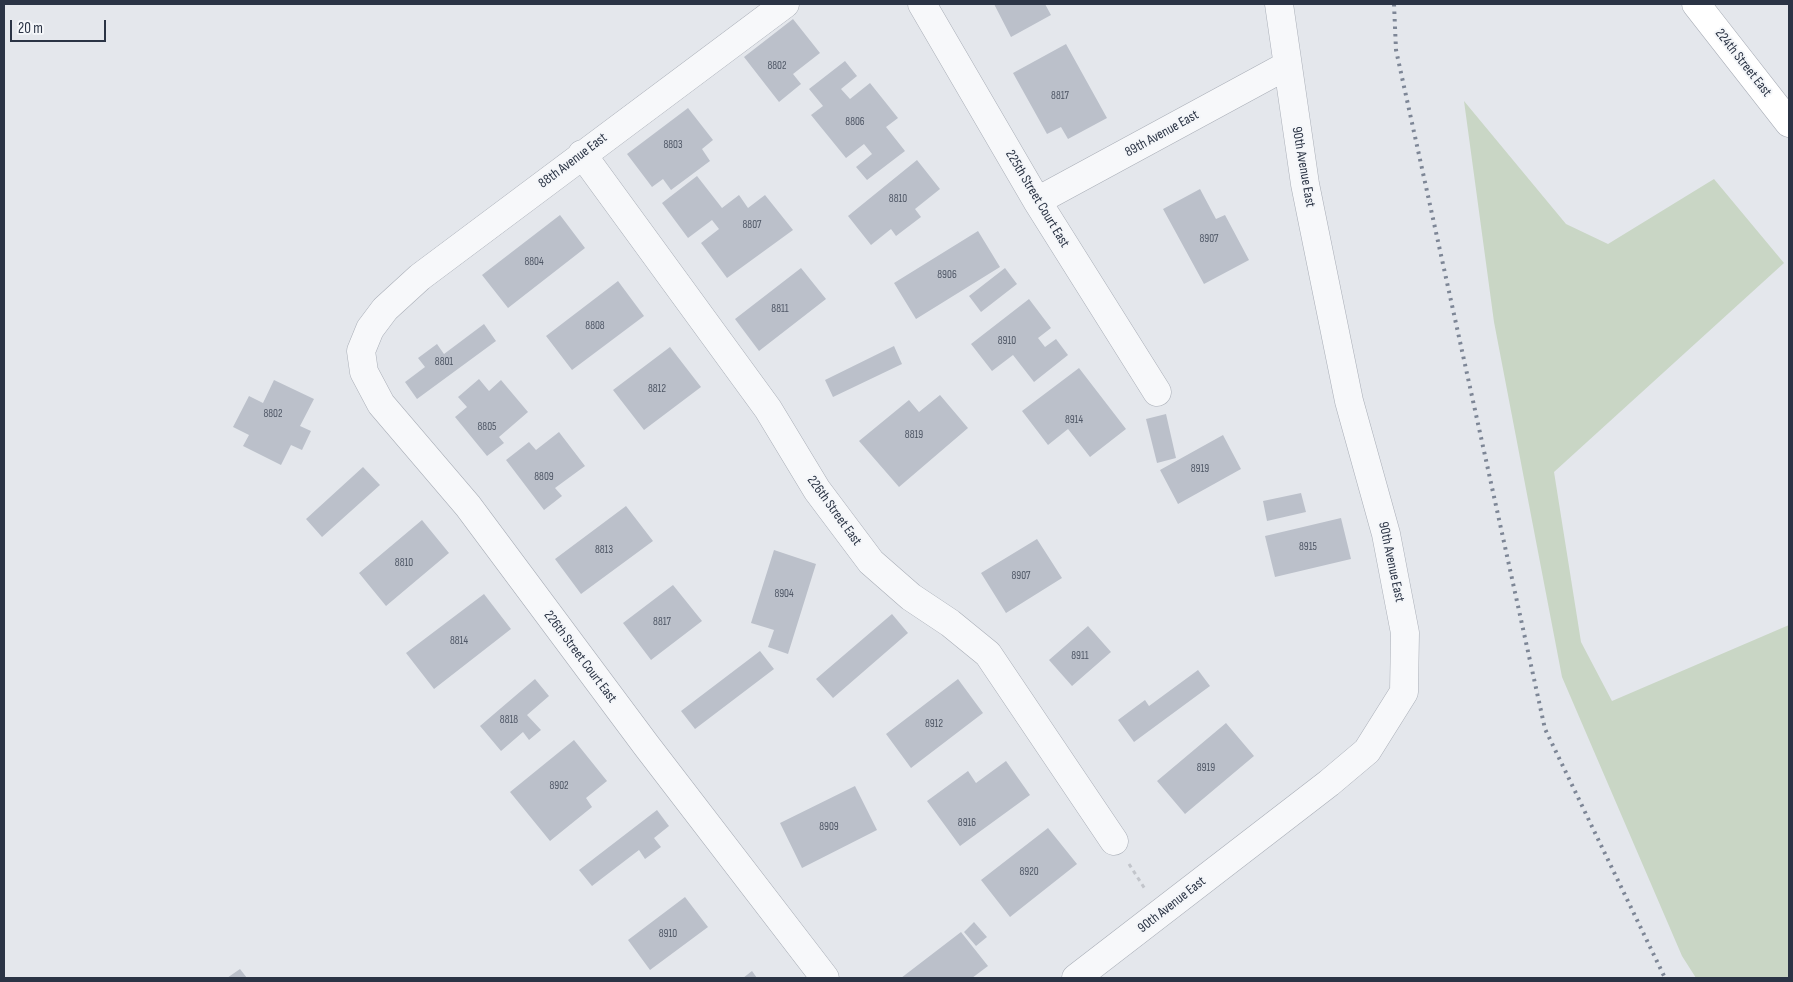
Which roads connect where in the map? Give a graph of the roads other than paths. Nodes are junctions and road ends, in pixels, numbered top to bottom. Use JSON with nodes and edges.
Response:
{"nodes":[{"id":1,"x":785,"y":4,"type":"edge"},
{"id":2,"x":922,"y":4,"type":"edge"},
{"id":3,"x":1279,"y":4,"type":"edge"},
{"id":4,"x":1696,"y":4,"type":"edge"},
{"id":5,"x":1286,"y":66,"type":"junction"},
{"id":6,"x":1789,"y":123,"type":"edge"},
{"id":7,"x":582,"y":154,"type":"junction"},
{"id":8,"x":1038,"y":201,"type":"junction"},
{"id":9,"x":370,"y":329,"type":"joint"},
{"id":10,"x":1157,"y":392,"type":"dead end"},
{"id":11,"x":1114,"y":841,"type":"road end"},
{"id":12,"x":825,"y":978,"type":"edge"},
{"id":13,"x":1076,"y":978,"type":"edge"}],
"edges":[{"from":1,"to":7,"type":"street","name":"88th Avenue East"},
{"from":2,"to":8,"type":"street","name":"225th Street Court East"},
{"from":3,"to":5,"type":"street","name":"90th Avenue East"},
{"from":4,"to":6,"type":"main road","name":"224th Street East"},
{"from":5,"to":8,"type":"street","name":"89th Avenue East"},
{"from":5,"to":13,"type":"street","name":"90th Avenue East"},
{"from":7,"to":9,"type":"street","name":"88th Avenue East"},
{"from":7,"to":11,"type":"street","name":"226th Street East"},
{"from":8,"to":10,"type":"street","name":"225th Street Court East"},
{"from":9,"to":12,"type":"street","name":"226th Street Court East"}]}
